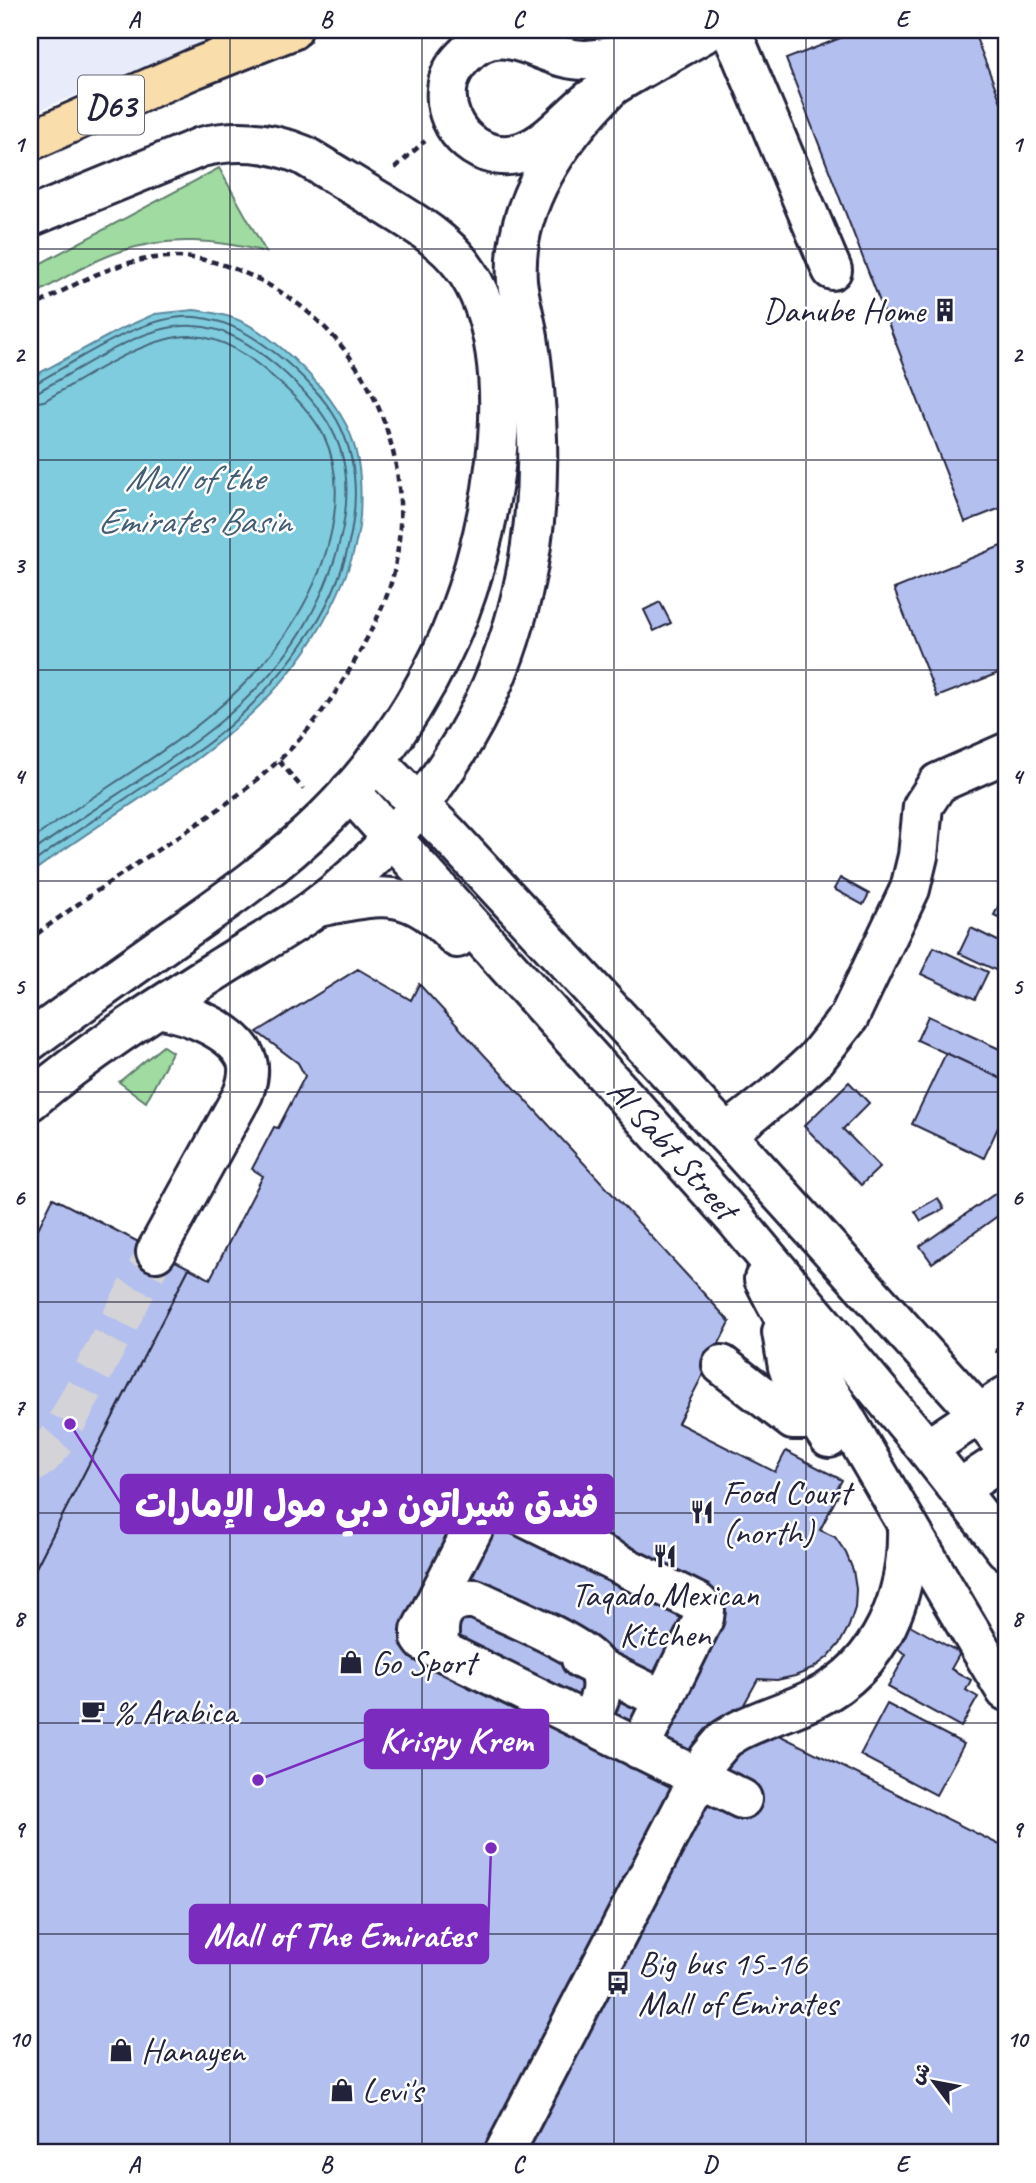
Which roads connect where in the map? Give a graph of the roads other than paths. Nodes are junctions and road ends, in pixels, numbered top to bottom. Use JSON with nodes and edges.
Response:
{"nodes":[{"id":1,"x":292,"y":30,"type":"edge"},
{"id":2,"x":710,"y":30,"type":"edge"},
{"id":3,"x":731,"y":30,"type":"edge"},
{"id":4,"x":611,"y":87,"type":"junction"},
{"id":5,"x":30,"y":141,"type":"edge"},
{"id":6,"x":30,"y":217,"type":"edge"},
{"id":7,"x":832,"y":270,"type":"dead end"},
{"id":8,"x":1006,"y":753,"type":"edge"},
{"id":9,"x":374,"y":761,"type":"junction"},
{"id":10,"x":350,"y":791,"type":"junction"},
{"id":11,"x":419,"y":803,"type":"junction"},
{"id":12,"x":391,"y":837,"type":"junction"},
{"id":13,"x":316,"y":907,"type":"junction"},
{"id":14,"x":528,"y":987,"type":"junction"},
{"id":15,"x":158,"y":1007,"type":"junction"},
{"id":16,"x":30,"y":1041,"type":"edge"},
{"id":17,"x":30,"y":1101,"type":"edge"},
{"id":18,"x":726,"y":1134,"type":"junction"},
{"id":19,"x":736,"y":1220,"type":"junction"},
{"id":20,"x":156,"y":1252,"type":"tunnel mouth"},
{"id":21,"x":780,"y":1312,"type":"junction"},
{"id":22,"x":722,"y":1365,"type":"dead end"},
{"id":23,"x":993,"y":1406,"type":"edge"},
{"id":24,"x":814,"y":1414,"type":"junction"},
{"id":25,"x":927,"y":1449,"type":"junction"},
{"id":26,"x":1006,"y":1449,"type":"edge"},
{"id":27,"x":1006,"y":1458,"type":"edge"},
{"id":28,"x":959,"y":1489,"type":"junction"},
{"id":29,"x":901,"y":1514,"type":"junction"},
{"id":30,"x":1006,"y":1550,"type":"edge"},
{"id":31,"x":452,"y":1594,"type":"junction"},
{"id":32,"x":596,"y":1666,"type":"junction"},
{"id":33,"x":1006,"y":1691,"type":"edge"},
{"id":34,"x":663,"y":1700,"type":"junction"},
{"id":35,"x":589,"y":1721,"type":"junction"},
{"id":36,"x":640,"y":1747,"type":"junction"},
{"id":37,"x":709,"y":1763,"type":"junction"},
{"id":38,"x":504,"y":2153,"type":"edge"}],
"edges":[{"from":1,"to":5,"type":"main road","number":"D63"},
{"from":2,"to":4,"type":"street"},
{"from":2,"to":4,"type":"street"},
{"from":3,"to":7,"type":"street"},
{"from":4,"to":11,"type":"street"},
{"from":6,"to":9,"type":"street"},
{"from":8,"to":18,"type":"street"},
{"from":9,"to":10,"type":"street"},
{"from":9,"to":11,"type":"street","name":"Al Sabt Street"},
{"from":10,"to":12,"type":"street","name":"Al Sabt Street"},
{"from":10,"to":16,"type":"street"},
{"from":11,"to":12,"type":"street"},
{"from":11,"to":18,"type":"street","name":"Al Sabt Street"},
{"from":12,"to":13,"type":"street"},
{"from":12,"to":14,"type":"street","name":"Al Sabt Street"},
{"from":13,"to":14,"type":"street"},
{"from":13,"to":15,"type":"street"},
{"from":14,"to":19,"type":"street","name":"Al Sabt Street"},
{"from":15,"to":17,"type":"street"},
{"from":15,"to":20,"type":"street"},
{"from":18,"to":23,"type":"street","name":"Al Sabt Street"},
{"from":19,"to":21,"type":"street"},
{"from":19,"to":25,"type":"street","name":"Al Sabt Street"},
{"from":21,"to":24,"type":"street"},
{"from":21,"to":29,"type":"street"},
{"from":22,"to":24,"type":"street"},
{"from":23,"to":25,"type":"street"},
{"from":23,"to":26,"type":"street","name":"Al Sabt Street"},
{"from":24,"to":29,"type":"street"},
{"from":25,"to":28,"type":"street","name":"Al Sabt Street"},
{"from":27,"to":28,"type":"street"},
{"from":28,"to":30,"type":"street","name":"Al Sabt Street"},
{"from":29,"to":33,"type":"street"},
{"from":29,"to":37,"type":"street"},
{"from":31,"to":32,"type":"street"},
{"from":31,"to":34,"type":"street"},
{"from":31,"to":35,"type":"street"},
{"from":31,"to":36,"type":"street"},
{"from":32,"to":34,"type":"street"},
{"from":32,"to":35,"type":"street"},
{"from":34,"to":36,"type":"street"},
{"from":35,"to":36,"type":"street"},
{"from":36,"to":37,"type":"street"},
{"from":37,"to":38,"type":"street"}]}
